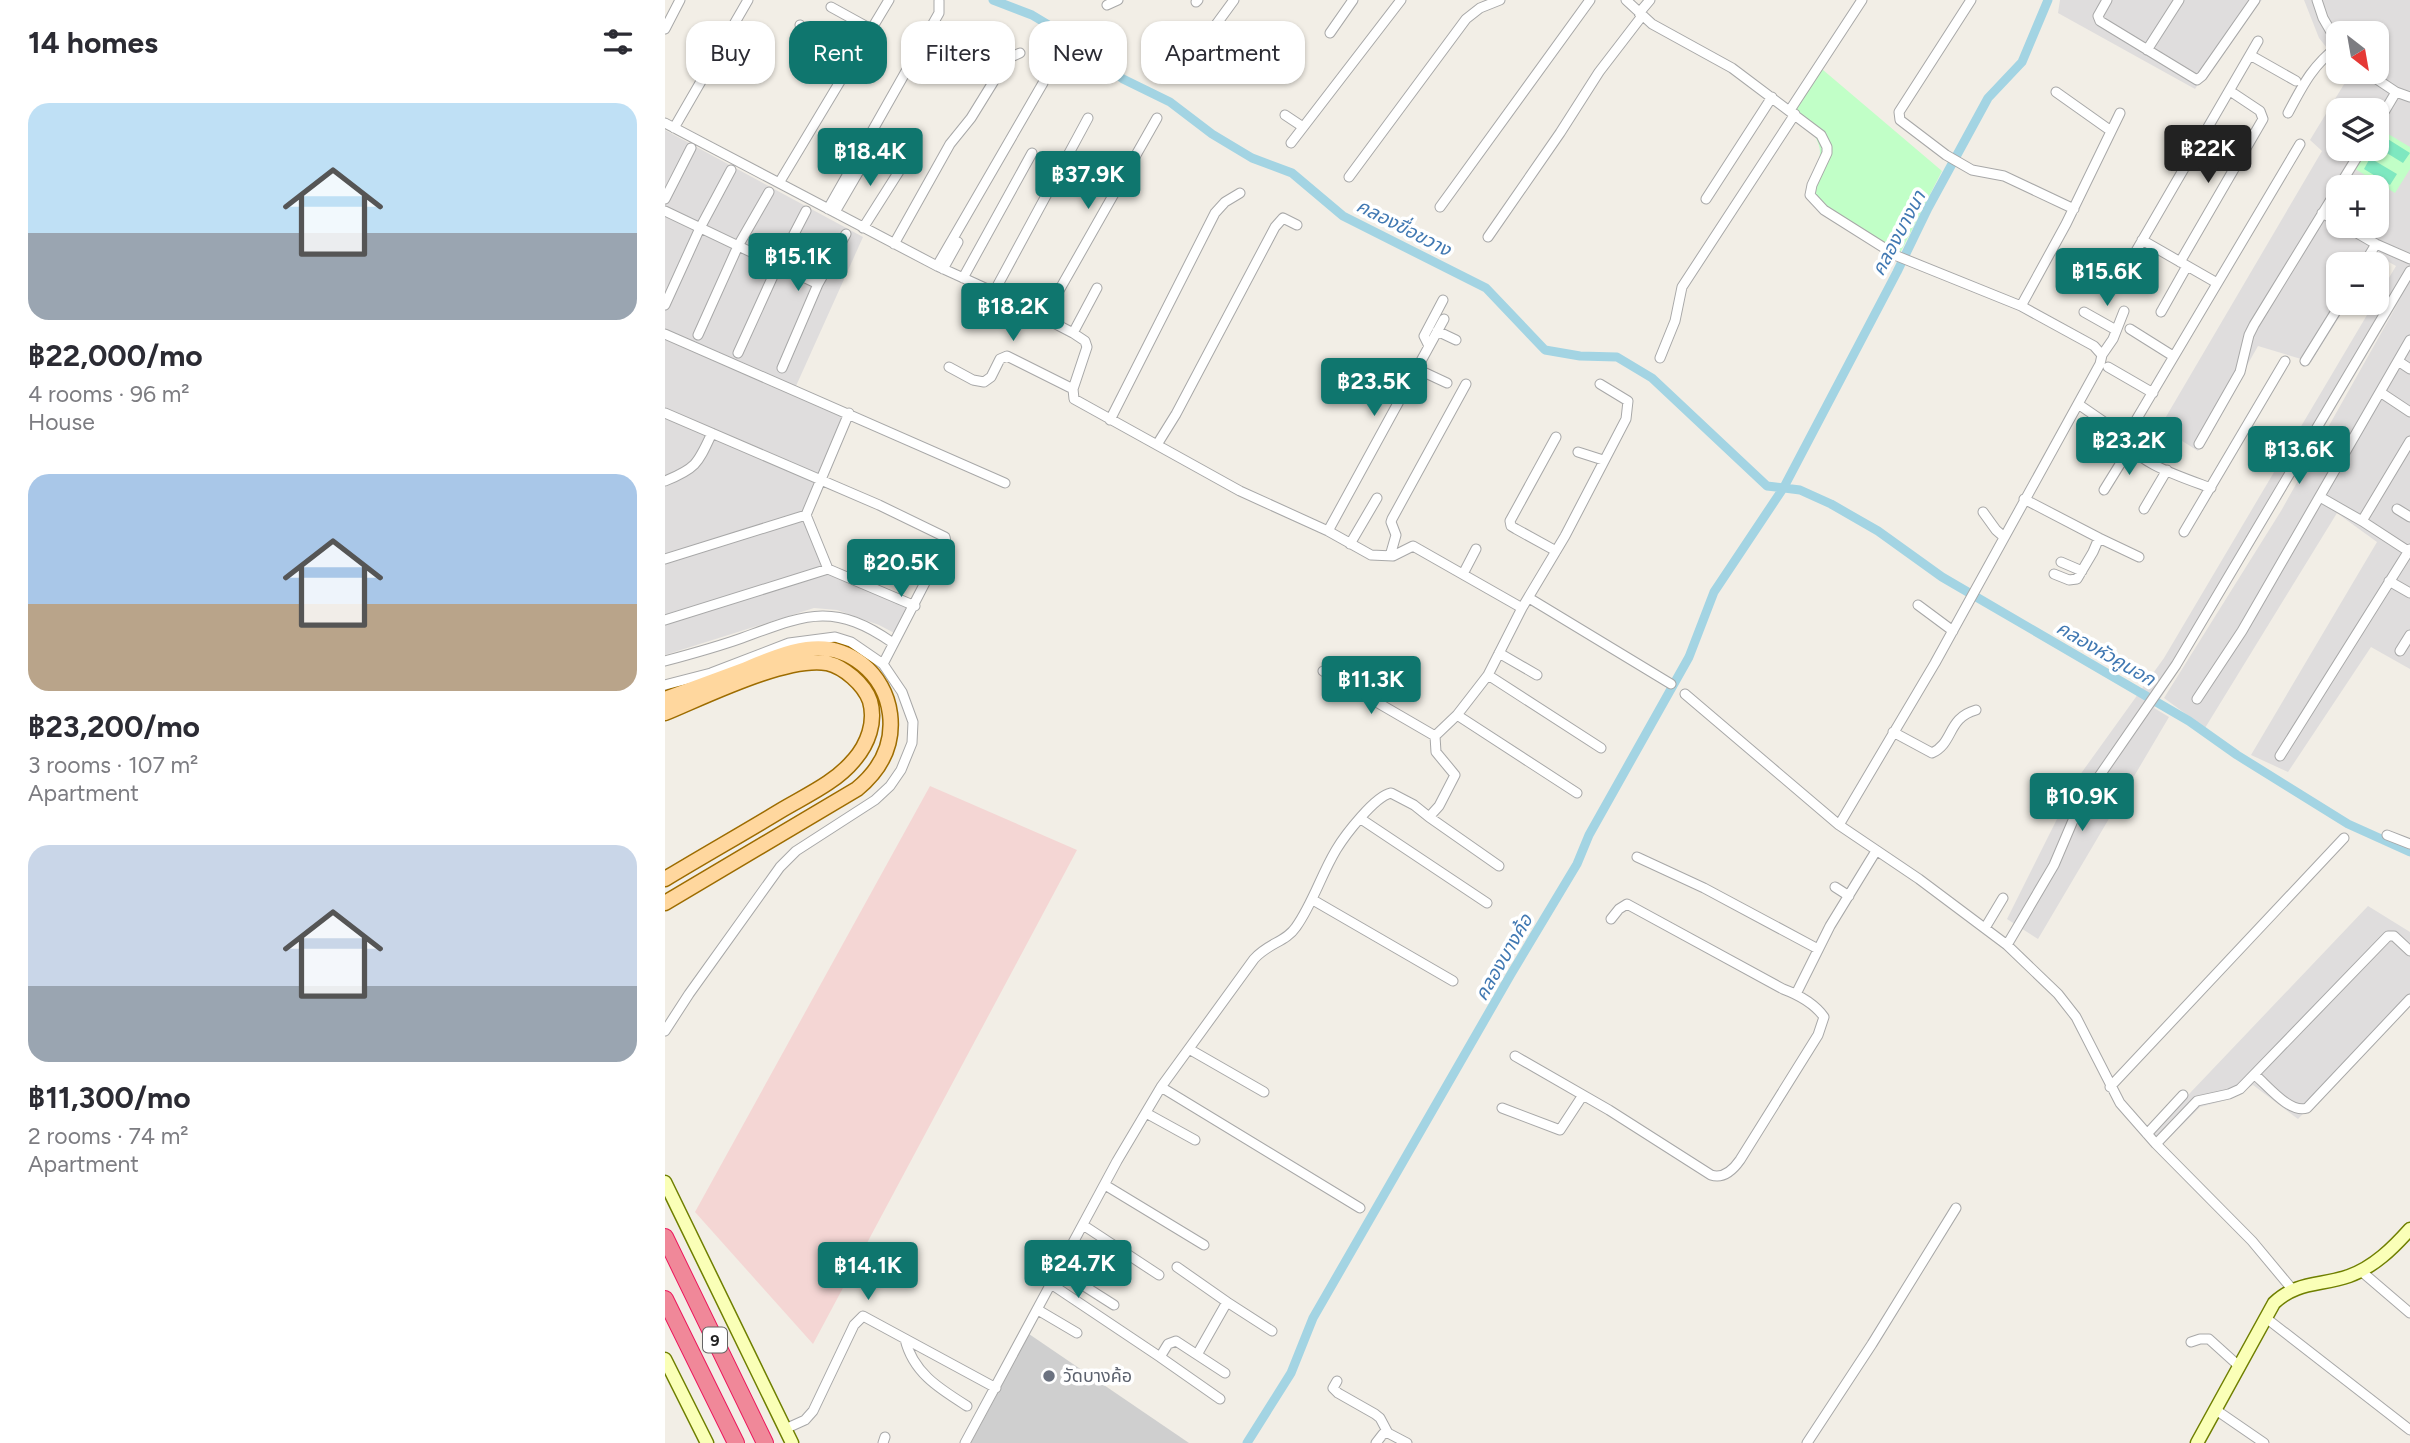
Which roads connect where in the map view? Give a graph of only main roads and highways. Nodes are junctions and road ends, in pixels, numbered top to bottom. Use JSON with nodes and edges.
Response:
{"nodes":[{"id":1,"x":665,"y":699,"type":"edge"},
{"id":2,"x":665,"y":713,"type":"edge"},
{"id":3,"x":665,"y":879,"type":"edge"},
{"id":4,"x":665,"y":903,"type":"edge"},
{"id":5,"x":665,"y":1182,"type":"edge"},
{"id":6,"x":2410,"y":1229,"type":"edge"},
{"id":7,"x":665,"y":1237,"type":"edge"},
{"id":8,"x":665,"y":1299,"type":"edge"},
{"id":9,"x":665,"y":1359,"type":"edge"},
{"id":10,"x":707,"y":1443,"type":"edge"},
{"id":11,"x":736,"y":1443,"type":"edge"},
{"id":12,"x":765,"y":1443,"type":"edge"},
{"id":13,"x":792,"y":1443,"type":"edge"},
{"id":14,"x":2197,"y":1443,"type":"edge"}],
"edges":[{"from":1,"to":4,"type":"main road"},
{"from":2,"to":3,"type":"main road"},
{"from":5,"to":13,"type":"main road"},
{"from":6,"to":14,"type":"main road"},
{"from":7,"to":12,"type":"highway","number":"9"},
{"from":8,"to":11,"type":"highway","number":"9"},
{"from":9,"to":10,"type":"main road"}]}
